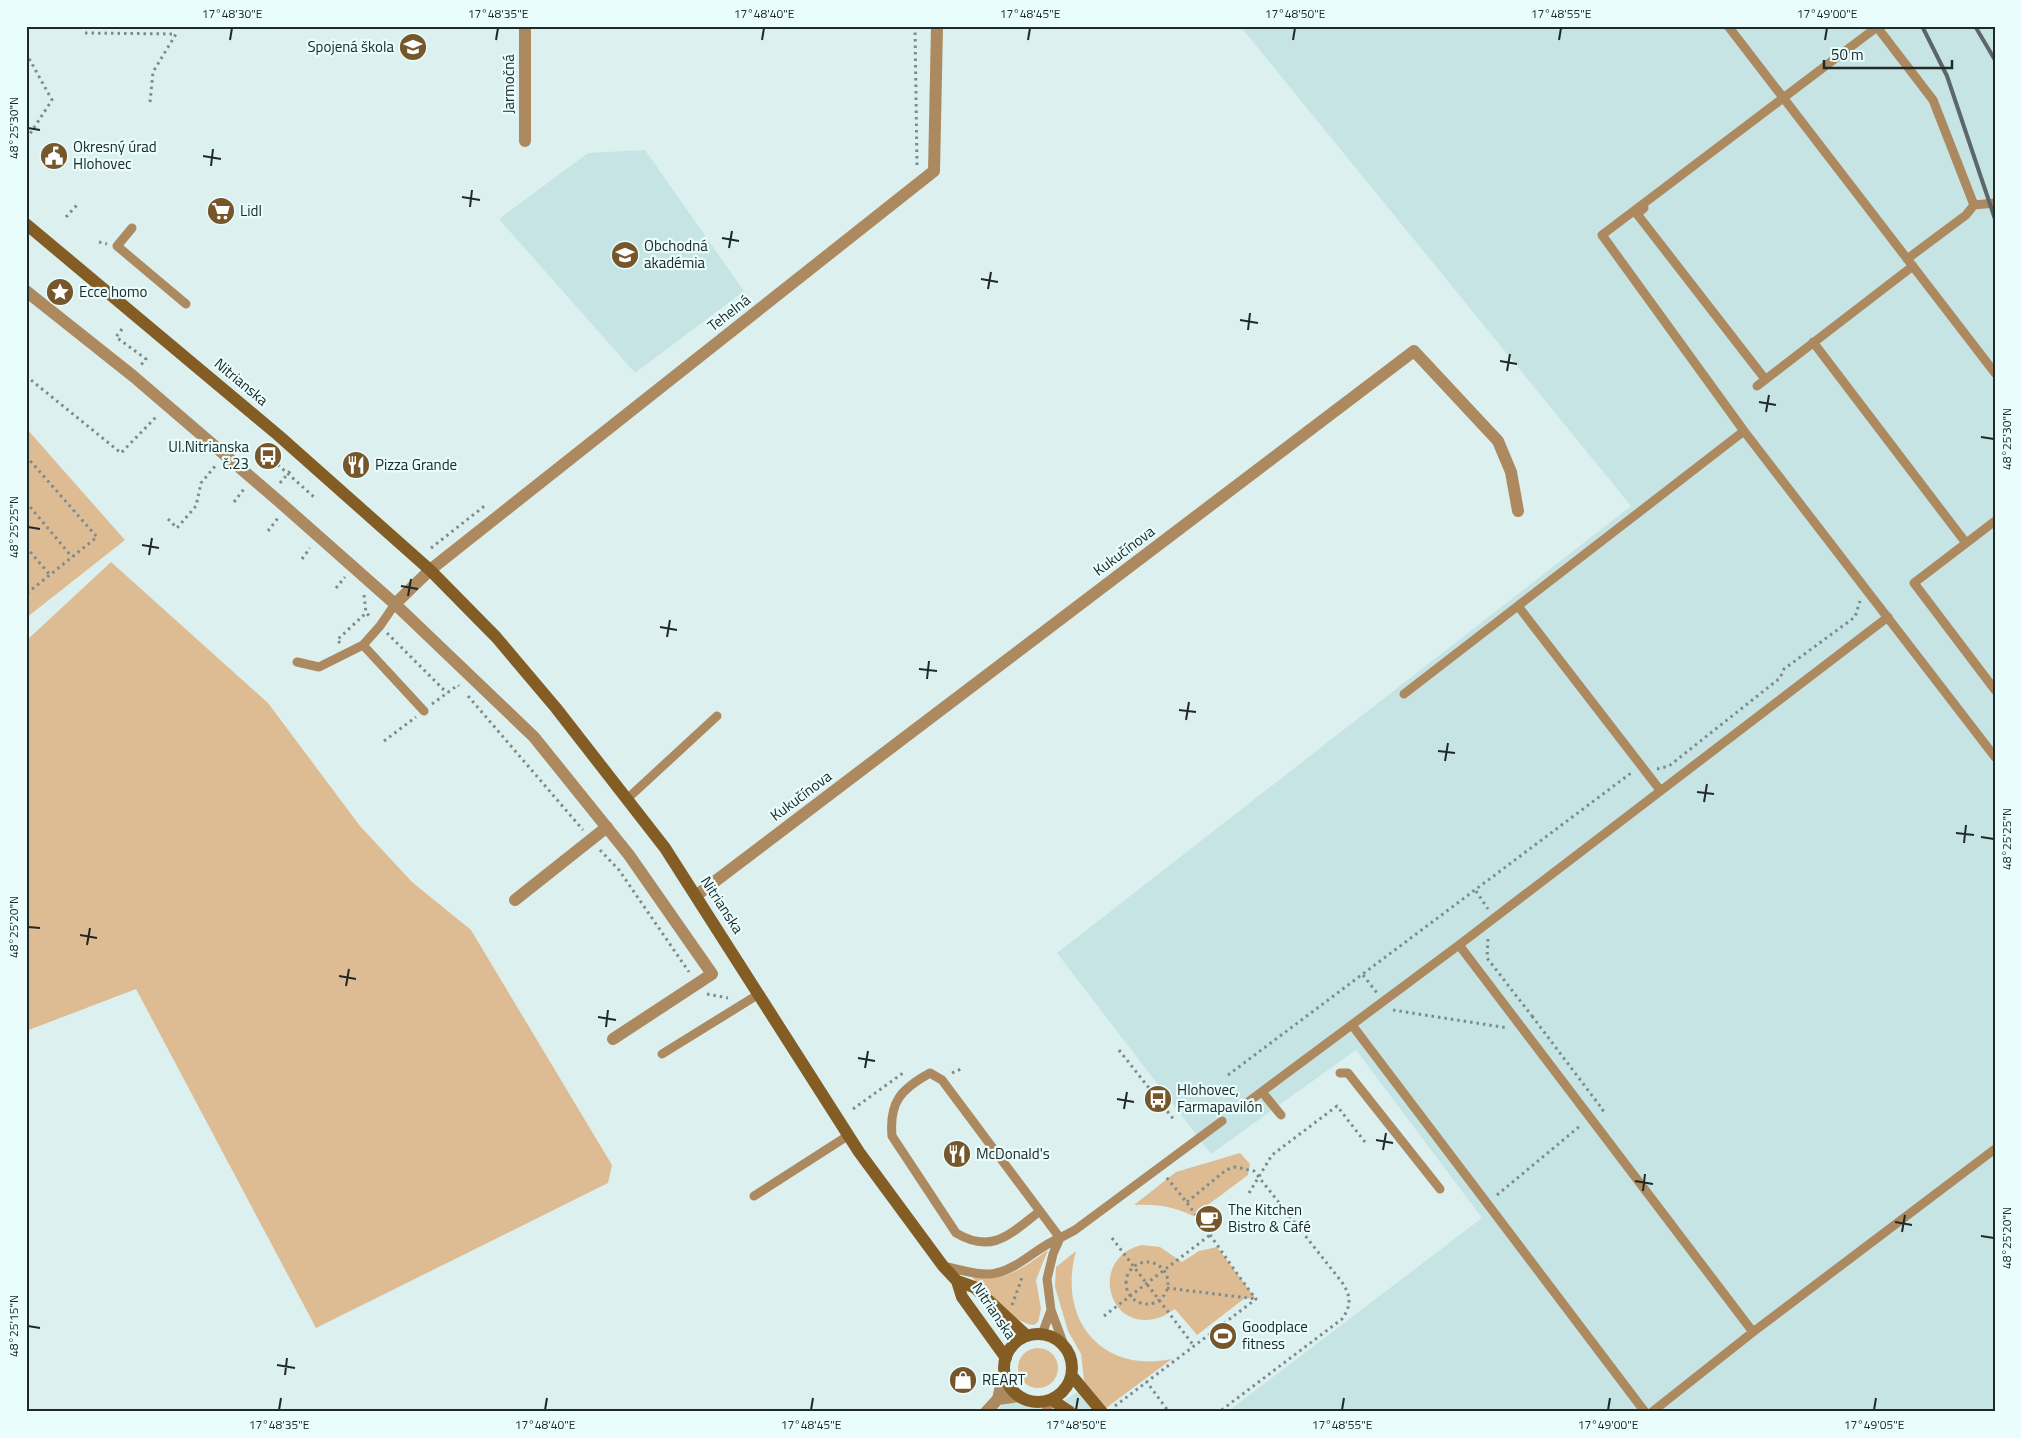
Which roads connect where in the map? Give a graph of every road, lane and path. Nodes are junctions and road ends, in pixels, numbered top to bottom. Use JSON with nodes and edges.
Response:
{"nodes":[{"id":1,"x":525,"y":26,"type":"edge"},
{"id":2,"x":915,"y":26,"type":"edge"},
{"id":3,"x":937,"y":26,"type":"edge"},
{"id":4,"x":1728,"y":26,"type":"edge"},
{"id":5,"x":85,"y":33,"type":"dead end"},
{"id":6,"x":26,"y":53,"type":"edge"},
{"id":7,"x":1784,"y":98,"type":"junction"},
{"id":8,"x":150,"y":102,"type":"dead end"},
{"id":9,"x":26,"y":140,"type":"edge"},
{"id":10,"x":525,"y":141,"type":"dead end"},
{"id":11,"x":917,"y":169,"type":"dead end"},
{"id":12,"x":1995,"y":203,"type":"edge"},
{"id":13,"x":77,"y":204,"type":"dead end"},
{"id":14,"x":1974,"y":205,"type":"junction"},
{"id":15,"x":66,"y":217,"type":"dead end"},
{"id":16,"x":26,"y":224,"type":"edge"},
{"id":17,"x":132,"y":228,"type":"dead end"},
{"id":18,"x":1910,"y":262,"type":"junction"},
{"id":19,"x":26,"y":291,"type":"edge"},
{"id":20,"x":186,"y":304,"type":"dead end"},
{"id":21,"x":122,"y":329,"type":"dead end"},
{"id":22,"x":1813,"y":342,"type":"junction"},
{"id":23,"x":136,"y":371,"type":"dead end"},
{"id":24,"x":1995,"y":373,"type":"edge"},
{"id":25,"x":26,"y":376,"type":"edge"},
{"id":26,"x":1765,"y":379,"type":"junction"},
{"id":27,"x":1757,"y":386,"type":"dead end"},
{"id":28,"x":158,"y":415,"type":"dead end"},
{"id":29,"x":1744,"y":431,"type":"junction"},
{"id":30,"x":26,"y":456,"type":"edge"},
{"id":31,"x":268,"y":456,"type":"dead end"},
{"id":32,"x":217,"y":465,"type":"dead end"},
{"id":33,"x":289,"y":472,"type":"junction"},
{"id":34,"x":285,"y":488,"type":"dead end"},
{"id":35,"x":244,"y":489,"type":"dead end"},
{"id":36,"x":314,"y":497,"type":"dead end"},
{"id":37,"x":494,"y":498,"type":"dead end"},
{"id":38,"x":26,"y":502,"type":"edge"},
{"id":39,"x":234,"y":502,"type":"dead end"},
{"id":40,"x":1518,"y":511,"type":"dead end"},
{"id":41,"x":278,"y":518,"type":"dead end"},
{"id":42,"x":168,"y":519,"type":"dead end"},
{"id":43,"x":1995,"y":521,"type":"edge"},
{"id":44,"x":268,"y":531,"type":"dead end"},
{"id":45,"x":1966,"y":543,"type":"junction"},
{"id":46,"x":312,"y":547,"type":"dead end"},
{"id":47,"x":26,"y":548,"type":"edge"},
{"id":48,"x":431,"y":548,"type":"dead end"},
{"id":49,"x":72,"y":557,"type":"junction"},
{"id":50,"x":302,"y":560,"type":"dead end"},
{"id":51,"x":430,"y":570,"type":"junction"},
{"id":52,"x":50,"y":575,"type":"junction"},
{"id":53,"x":346,"y":576,"type":"dead end"},
{"id":54,"x":336,"y":588,"type":"dead end"},
{"id":55,"x":27,"y":593,"type":"edge"},
{"id":56,"x":1861,"y":596,"type":"dead end"},
{"id":57,"x":395,"y":604,"type":"junction"},
{"id":58,"x":1518,"y":606,"type":"junction"},
{"id":59,"x":366,"y":612,"type":"dead end"},
{"id":60,"x":1888,"y":617,"type":"junction"},
{"id":61,"x":387,"y":633,"type":"dead end"},
{"id":62,"x":363,"y":644,"type":"junction"},
{"id":63,"x":349,"y":652,"type":"junction"},
{"id":64,"x":297,"y":662,"type":"dead end"},
{"id":65,"x":1995,"y":690,"type":"edge"},
{"id":66,"x":447,"y":693,"type":"junction"},
{"id":67,"x":1404,"y":694,"type":"dead end"},
{"id":68,"x":424,"y":711,"type":"junction"},
{"id":69,"x":717,"y":716,"type":"dead end"},
{"id":70,"x":384,"y":741,"type":"dead end"},
{"id":71,"x":1995,"y":757,"type":"edge"},
{"id":72,"x":1645,"y":771,"type":"junction"},
{"id":73,"x":1660,"y":790,"type":"junction"},
{"id":74,"x":627,"y":798,"type":"junction"},
{"id":75,"x":607,"y":827,"type":"junction"},
{"id":76,"x":591,"y":839,"type":"junction"},
{"id":77,"x":1476,"y":892,"type":"junction"},
{"id":78,"x":697,"y":895,"type":"junction"},
{"id":79,"x":515,"y":900,"type":"dead end"},
{"id":80,"x":1494,"y":917,"type":"junction"},
{"id":81,"x":1489,"y":935,"type":"dead end"},
{"id":82,"x":1459,"y":945,"type":"junction"},
{"id":83,"x":1363,"y":976,"type":"junction"},
{"id":84,"x":698,"y":984,"type":"junction"},
{"id":85,"x":759,"y":994,"type":"junction"},
{"id":86,"x":732,"y":998,"type":"dead end"},
{"id":87,"x":1383,"y":1001,"type":"junction"},
{"id":88,"x":1532,"y":1016,"type":"junction"},
{"id":89,"x":1352,"y":1024,"type":"junction"},
{"id":90,"x":1519,"y":1024,"type":"junction"},
{"id":91,"x":613,"y":1039,"type":"dead end"},
{"id":92,"x":1119,"y":1050,"type":"dead end"},
{"id":93,"x":662,"y":1054,"type":"dead end"},
{"id":94,"x":1340,"y":1074,"type":"dead end"},
{"id":95,"x":1228,"y":1075,"type":"dead end"},
{"id":96,"x":1262,"y":1092,"type":"junction"},
{"id":97,"x":1240,"y":1108,"type":"dead end"},
{"id":98,"x":1281,"y":1115,"type":"dead end"},
{"id":99,"x":1590,"y":1118,"type":"junction"},
{"id":100,"x":1175,"y":1121,"type":"dead end"},
{"id":101,"x":1222,"y":1122,"type":"dead end"},
{"id":102,"x":849,"y":1135,"type":"junction"},
{"id":103,"x":1365,"y":1142,"type":"dead end"},
{"id":104,"x":1995,"y":1149,"type":"edge"},
{"id":105,"x":1158,"y":1168,"type":"junction"},
{"id":106,"x":1260,"y":1176,"type":"junction"},
{"id":107,"x":1440,"y":1189,"type":"dead end"},
{"id":108,"x":1249,"y":1192,"type":"dead end"},
{"id":109,"x":1481,"y":1195,"type":"junction"},
{"id":110,"x":754,"y":1196,"type":"dead end"},
{"id":111,"x":1187,"y":1202,"type":"junction"},
{"id":112,"x":1040,"y":1211,"type":"junction"},
{"id":113,"x":1210,"y":1235,"type":"junction"},
{"id":114,"x":1060,"y":1238,"type":"junction"},
{"id":115,"x":1112,"y":1238,"type":"dead end"},
{"id":116,"x":943,"y":1266,"type":"junction"},
{"id":117,"x":1134,"y":1266,"type":"junction"},
{"id":118,"x":1022,"y":1268,"type":"dead end"},
{"id":119,"x":1164,"y":1270,"type":"junction"},
{"id":120,"x":957,"y":1281,"type":"junction"},
{"id":121,"x":1147,"y":1283,"type":"junction"},
{"id":122,"x":1167,"y":1288,"type":"junction"},
{"id":123,"x":1131,"y":1296,"type":"junction"},
{"id":124,"x":1256,"y":1299,"type":"junction"},
{"id":125,"x":1159,"y":1300,"type":"junction"},
{"id":126,"x":1051,"y":1310,"type":"junction"},
{"id":127,"x":1009,"y":1314,"type":"dead end"},
{"id":128,"x":1104,"y":1316,"type":"dead end"},
{"id":129,"x":1753,"y":1332,"type":"junction"},
{"id":130,"x":1042,"y":1334,"type":"junction"},
{"id":131,"x":1027,"y":1336,"type":"junction"},
{"id":132,"x":1064,"y":1345,"type":"junction"},
{"id":133,"x":1194,"y":1346,"type":"junction"},
{"id":134,"x":1006,"y":1358,"type":"junction"},
{"id":135,"x":1004,"y":1373,"type":"junction"},
{"id":136,"x":1072,"y":1376,"type":"junction"},
{"id":137,"x":1146,"y":1381,"type":"junction"},
{"id":138,"x":1019,"y":1396,"type":"junction"},
{"id":139,"x":998,"y":1399,"type":"junction"},
{"id":140,"x":1048,"y":1405,"type":"edge"},
{"id":141,"x":1109,"y":1411,"type":"edge"},
{"id":142,"x":986,"y":1412,"type":"edge"},
{"id":143,"x":1070,"y":1412,"type":"edge"},
{"id":144,"x":1102,"y":1412,"type":"edge"},
{"id":145,"x":1169,"y":1412,"type":"edge"},
{"id":146,"x":1219,"y":1412,"type":"edge"},
{"id":147,"x":1645,"y":1412,"type":"edge"},
{"id":148,"x":1652,"y":1412,"type":"edge"}],
"edges":[{"from":1,"to":10,"type":"street","name":"Jarmočná"},
{"from":2,"to":11,"type":"path"},
{"from":3,"to":51,"type":"street","name":"Tehelná"},
{"from":4,"to":7,"type":"lane"},
{"from":5,"to":8,"type":"path"},
{"from":6,"to":9,"type":"path"},
{"from":7,"to":14,"type":"lane"},
{"from":7,"to":18,"type":"lane"},
{"from":7,"to":26,"type":"lane"},
{"from":7,"to":29,"type":"lane"},
{"from":12,"to":14,"type":"lane"},
{"from":13,"to":15,"type":"path"},
{"from":14,"to":18,"type":"lane"},
{"from":16,"to":51,"type":"main road","name":"Nitrianska"},
{"from":17,"to":20,"type":"lane"},
{"from":18,"to":22,"type":"lane"},
{"from":18,"to":24,"type":"lane"},
{"from":19,"to":57,"type":"street"},
{"from":21,"to":23,"type":"path"},
{"from":22,"to":26,"type":"lane"},
{"from":22,"to":45,"type":"lane"},
{"from":25,"to":28,"type":"path"},
{"from":26,"to":27,"type":"lane"},
{"from":29,"to":58,"type":"lane"},
{"from":29,"to":60,"type":"lane"},
{"from":30,"to":49,"type":"path"},
{"from":31,"to":33,"type":"path"},
{"from":32,"to":42,"type":"path"},
{"from":33,"to":34,"type":"path"},
{"from":33,"to":36,"type":"path"},
{"from":35,"to":39,"type":"path"},
{"from":37,"to":48,"type":"path"},
{"from":38,"to":49,"type":"path"},
{"from":40,"to":78,"type":"street","name":"Kukučínova"},
{"from":41,"to":44,"type":"path"},
{"from":43,"to":45,"type":"lane"},
{"from":45,"to":65,"type":"lane"},
{"from":46,"to":50,"type":"path"},
{"from":47,"to":52,"type":"path"},
{"from":49,"to":52,"type":"path"},
{"from":51,"to":57,"type":"street"},
{"from":51,"to":74,"type":"main road","name":"Nitrianska"},
{"from":52,"to":55,"type":"path"},
{"from":53,"to":54,"type":"path"},
{"from":56,"to":72,"type":"path"},
{"from":57,"to":62,"type":"lane"},
{"from":57,"to":75,"type":"street"},
{"from":58,"to":67,"type":"lane"},
{"from":58,"to":72,"type":"lane"},
{"from":59,"to":63,"type":"path"},
{"from":60,"to":71,"type":"lane"},
{"from":60,"to":73,"type":"lane"},
{"from":61,"to":66,"type":"path"},
{"from":62,"to":63,"type":"lane"},
{"from":62,"to":68,"type":"lane"},
{"from":63,"to":64,"type":"lane"},
{"from":66,"to":68,"type":"path"},
{"from":66,"to":76,"type":"path"},
{"from":68,"to":70,"type":"path"},
{"from":69,"to":74,"type":"lane"},
{"from":72,"to":73,"type":"lane"},
{"from":72,"to":77,"type":"path"},
{"from":73,"to":80,"type":"lane"},
{"from":74,"to":78,"type":"main road","name":"Nitrianska"},
{"from":75,"to":76,"type":"street"},
{"from":75,"to":84,"type":"street"},
{"from":76,"to":79,"type":"street"},
{"from":76,"to":84,"type":"path"},
{"from":77,"to":80,"type":"path"},
{"from":77,"to":83,"type":"path"},
{"from":78,"to":85,"type":"main road","name":"Nitrianska"},
{"from":80,"to":82,"type":"lane"},
{"from":81,"to":88,"type":"path"},
{"from":82,"to":87,"type":"lane"},
{"from":82,"to":90,"type":"lane"},
{"from":83,"to":87,"type":"path"},
{"from":83,"to":95,"type":"path"},
{"from":84,"to":86,"type":"path"},
{"from":84,"to":91,"type":"street"},
{"from":85,"to":93,"type":"lane"},
{"from":85,"to":102,"type":"main road","name":"Nitrianska"},
{"from":87,"to":89,"type":"lane"},
{"from":87,"to":90,"type":"path"},
{"from":88,"to":90,"type":"path"},
{"from":88,"to":99,"type":"path"},
{"from":89,"to":96,"type":"lane"},
{"from":89,"to":109,"type":"lane"},
{"from":90,"to":99,"type":"lane"},
{"from":92,"to":100,"type":"path"},
{"from":94,"to":107,"type":"lane"},
{"from":96,"to":97,"type":"lane"},
{"from":96,"to":98,"type":"lane"},
{"from":99,"to":109,"type":"path"},
{"from":99,"to":129,"type":"lane"},
{"from":101,"to":105,"type":"lane"},
{"from":102,"to":110,"type":"lane"},
{"from":102,"to":116,"type":"main road","name":"Nitrianska"},
{"from":103,"to":106,"type":"path"},
{"from":104,"to":129,"type":"lane"},
{"from":105,"to":111,"type":"path"},
{"from":105,"to":114,"type":"lane"},
{"from":106,"to":108,"type":"path"},
{"from":106,"to":111,"type":"path"},
{"from":106,"to":146,"type":"path"},
{"from":109,"to":147,"type":"lane"},
{"from":111,"to":113,"type":"path"},
{"from":112,"to":112,"type":"lane"},
{"from":112,"to":114,"type":"lane"},
{"from":113,"to":119,"type":"path"},
{"from":113,"to":124,"type":"path"},
{"from":114,"to":116,"type":"lane"},
{"from":114,"to":126,"type":"lane"},
{"from":115,"to":117,"type":"path"},
{"from":116,"to":120,"type":"main road","name":"Nitrianska"},
{"from":117,"to":119,"type":"path"},
{"from":117,"to":121,"type":"path"},
{"from":117,"to":123,"type":"path"},
{"from":118,"to":127,"type":"path"},
{"from":119,"to":121,"type":"path"},
{"from":119,"to":122,"type":"path"},
{"from":120,"to":131,"type":"main road","name":"Nitrianska"},
{"from":120,"to":134,"type":"main road","name":"Nitrianska"},
{"from":121,"to":123,"type":"path"},
{"from":121,"to":125,"type":"path"},
{"from":122,"to":124,"type":"path"},
{"from":122,"to":125,"type":"path"},
{"from":123,"to":125,"type":"path"},
{"from":123,"to":128,"type":"path"},
{"from":124,"to":133,"type":"path"},
{"from":125,"to":133,"type":"path"},
{"from":126,"to":130,"type":"lane"},
{"from":126,"to":132,"type":"lane"},
{"from":129,"to":148,"type":"lane"},
{"from":130,"to":131,"type":"main road","name":"Nitrianska"},
{"from":130,"to":132,"type":"main road","name":"Nitrianska"},
{"from":131,"to":134,"type":"main road","name":"Nitrianska"},
{"from":132,"to":136,"type":"main road"},
{"from":133,"to":137,"type":"path"},
{"from":134,"to":135,"type":"main road","name":"Nitrianska"},
{"from":135,"to":138,"type":"main road"},
{"from":135,"to":139,"type":"street"},
{"from":136,"to":140,"type":"main road"},
{"from":136,"to":144,"type":"main road"},
{"from":137,"to":141,"type":"path"},
{"from":137,"to":145,"type":"path"},
{"from":138,"to":139,"type":"street"},
{"from":138,"to":140,"type":"main road"},
{"from":139,"to":142,"type":"street"},
{"from":140,"to":143,"type":"main road"}]}
